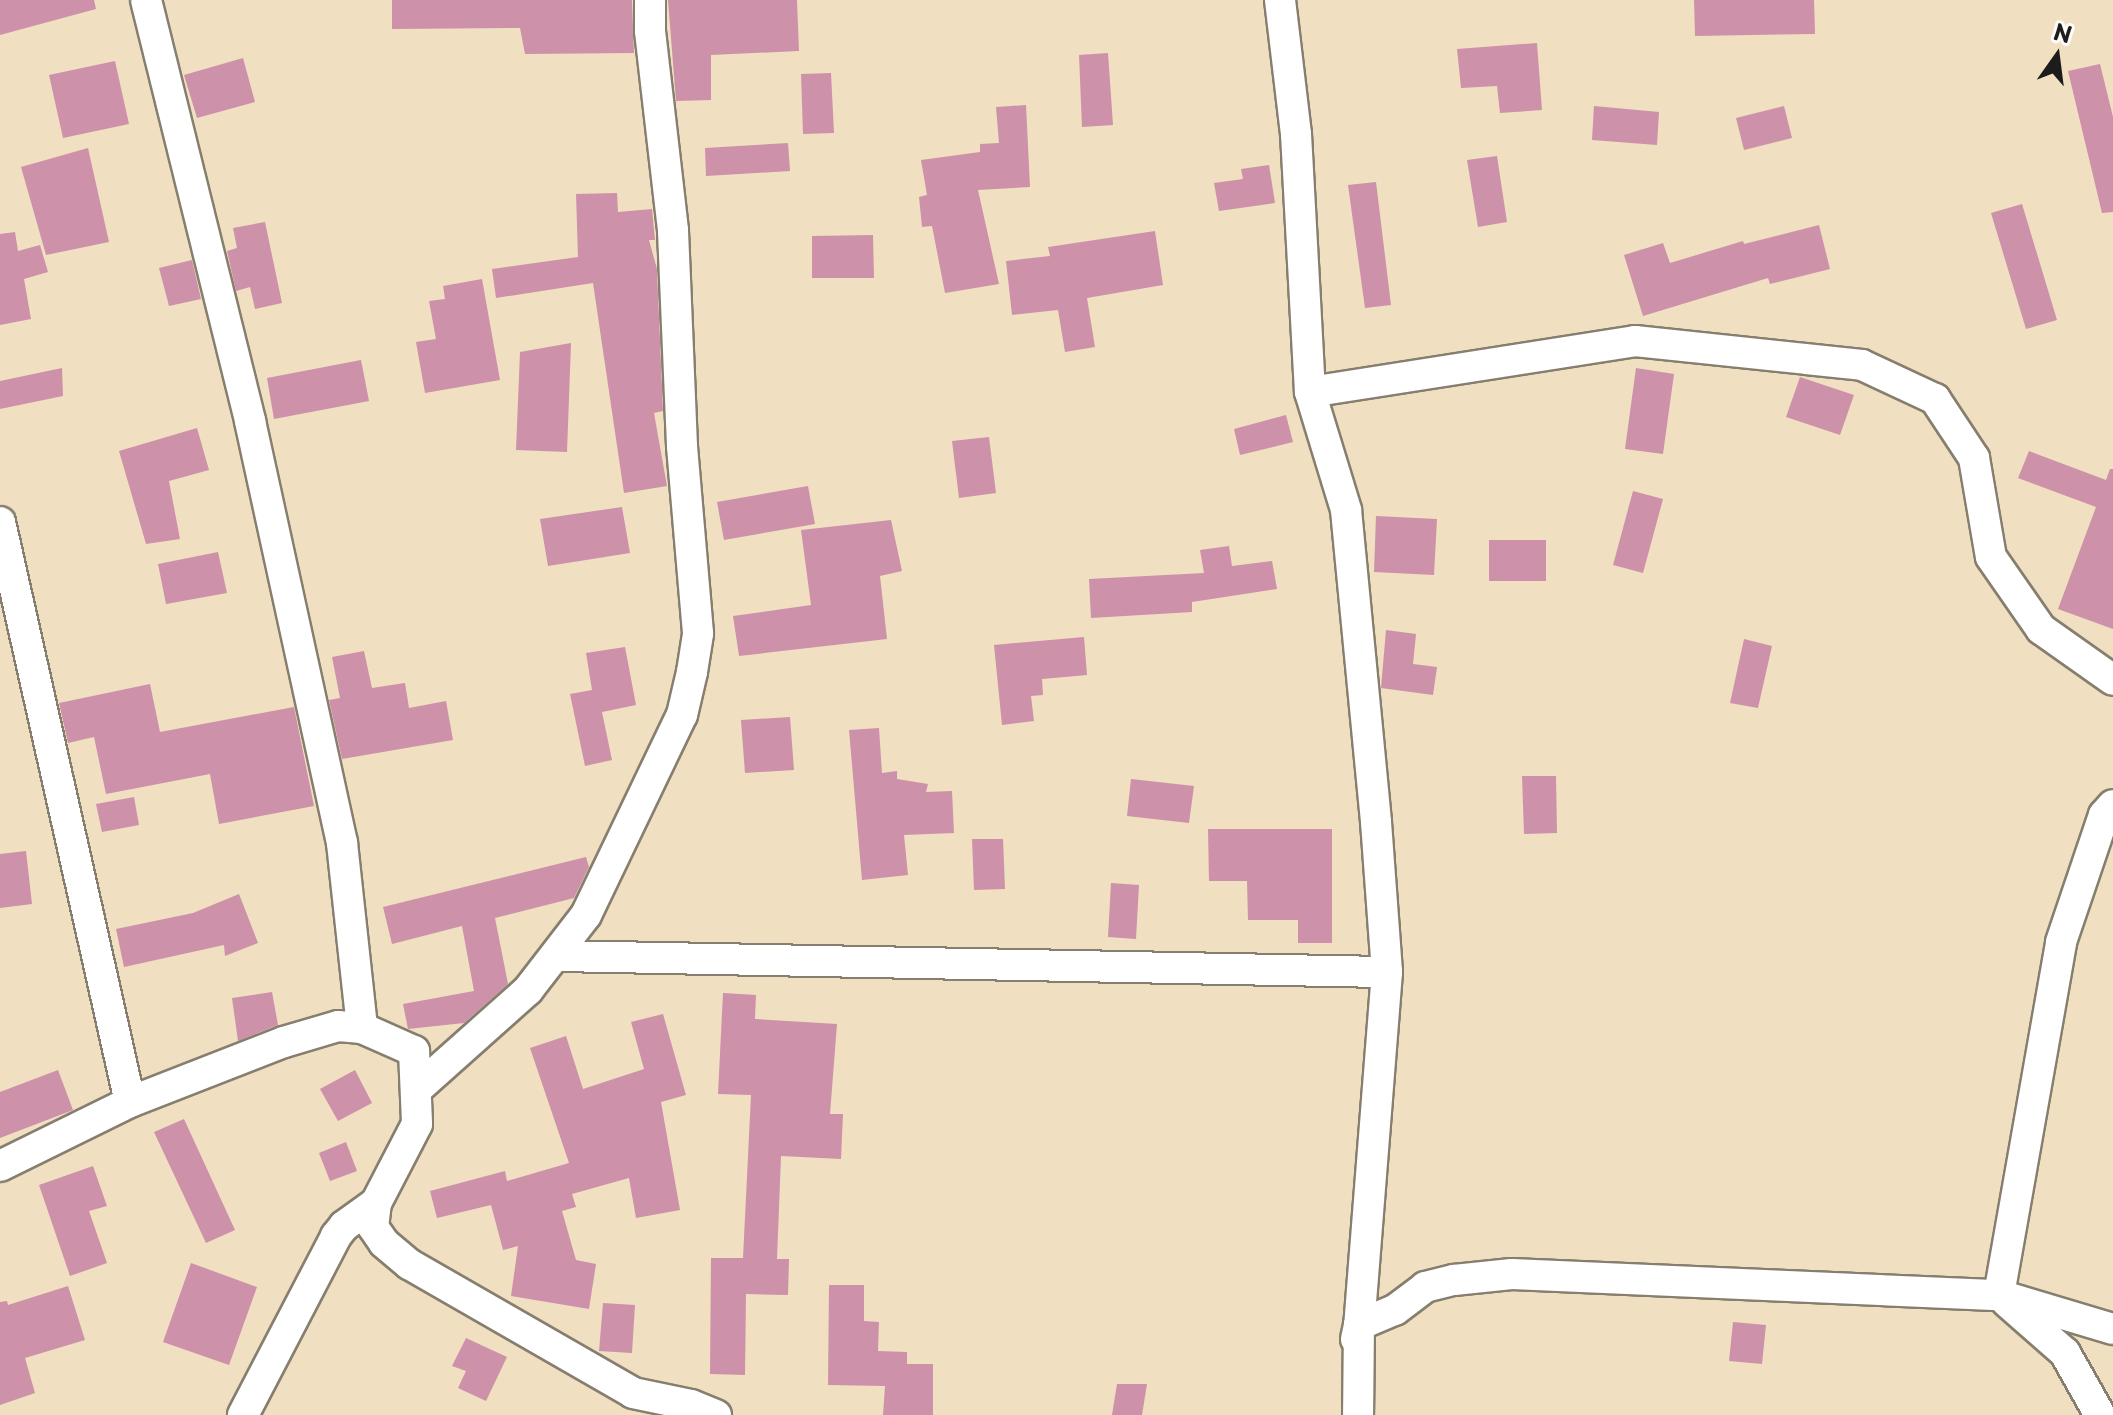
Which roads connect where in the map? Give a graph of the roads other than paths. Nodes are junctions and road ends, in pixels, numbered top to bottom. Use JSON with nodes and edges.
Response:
{"nodes":[{"id":1,"x":146,"y":0,"type":"edge"},
{"id":2,"x":650,"y":0,"type":"edge"},
{"id":3,"x":1280,"y":0,"type":"edge"},
{"id":4,"x":1310,"y":392,"type":"junction"},
{"id":5,"x":0,"y":522,"type":"edge"},
{"id":6,"x":5,"y":570,"type":"edge"},
{"id":7,"x":2113,"y":680,"type":"edge"},
{"id":8,"x":2113,"y":805,"type":"edge"},
{"id":9,"x":558,"y":956,"type":"junction"},
{"id":10,"x":1387,"y":972,"type":"junction"},
{"id":11,"x":362,"y":1028,"type":"junction"},
{"id":12,"x":417,"y":1089,"type":"junction"},
{"id":13,"x":130,"y":1102,"type":"junction"},
{"id":14,"x":0,"y":1166,"type":"edge"},
{"id":15,"x":376,"y":1203,"type":"junction"},
{"id":16,"x":1999,"y":1295,"type":"junction"},
{"id":17,"x":1359,"y":1325,"type":"junction"},
{"id":18,"x":2113,"y":1329,"type":"edge"},
{"id":19,"x":632,"y":1404,"type":"edge"},
{"id":20,"x":243,"y":1415,"type":"edge"},
{"id":21,"x":716,"y":1415,"type":"edge"},
{"id":22,"x":1339,"y":1415,"type":"edge"},
{"id":23,"x":1358,"y":1415,"type":"edge"},
{"id":24,"x":2100,"y":1415,"type":"edge"}],
"edges":[{"from":1,"to":11,"type":"street"},
{"from":2,"to":9,"type":"street"},
{"from":3,"to":4,"type":"street"},
{"from":4,"to":7,"type":"street"},
{"from":4,"to":10,"type":"street"},
{"from":5,"to":6,"type":"street"},
{"from":6,"to":13,"type":"street"},
{"from":8,"to":16,"type":"street"},
{"from":9,"to":10,"type":"street"},
{"from":9,"to":12,"type":"street"},
{"from":10,"to":17,"type":"street"},
{"from":11,"to":12,"type":"street"},
{"from":11,"to":13,"type":"street"},
{"from":12,"to":15,"type":"street"},
{"from":13,"to":14,"type":"street"},
{"from":15,"to":19,"type":"street"},
{"from":15,"to":20,"type":"street"},
{"from":16,"to":17,"type":"street"},
{"from":16,"to":18,"type":"street"},
{"from":16,"to":24,"type":"street"},
{"from":17,"to":22,"type":"street"},
{"from":17,"to":23,"type":"street"},
{"from":19,"to":21,"type":"street"}]}
